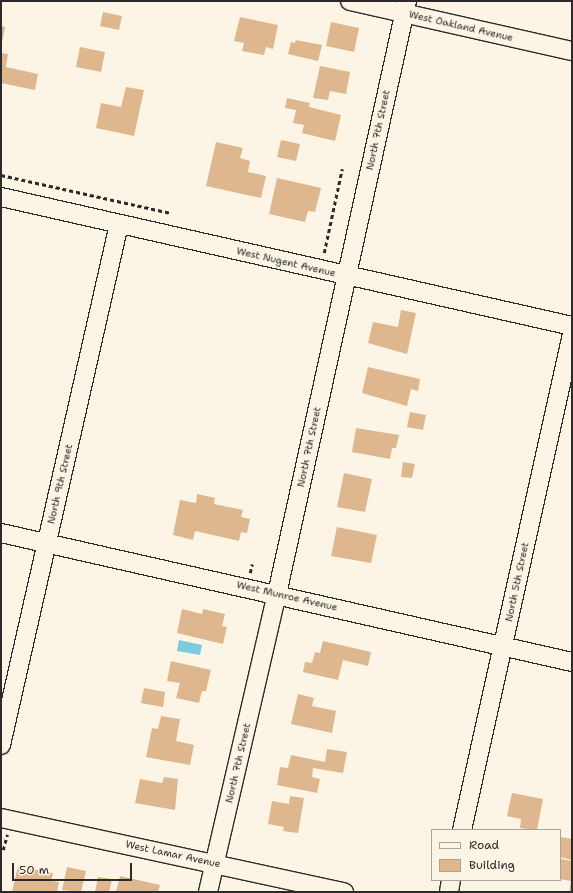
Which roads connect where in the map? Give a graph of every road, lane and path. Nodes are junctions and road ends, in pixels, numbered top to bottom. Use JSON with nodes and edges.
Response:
{"nodes":[{"id":1,"x":350,"y":1,"type":"edge"},
{"id":2,"x":405,"y":7,"type":"edge"},
{"id":3,"x":572,"y":51,"type":"edge"},
{"id":4,"x":342,"y":169,"type":"dead end"},
{"id":5,"x":1,"y":175,"type":"edge"},
{"id":6,"x":1,"y":197,"type":"edge"},
{"id":7,"x":171,"y":213,"type":"dead end"},
{"id":8,"x":119,"y":224,"type":"junction"},
{"id":9,"x":324,"y":248,"type":"dead end"},
{"id":10,"x":347,"y":275,"type":"junction"},
{"id":11,"x":572,"y":326,"type":"edge"},
{"id":12,"x":572,"y":334,"type":"edge"},
{"id":13,"x":1,"y":533,"type":"edge"},
{"id":14,"x":46,"y":543,"type":"junction"},
{"id":15,"x":252,"y":564,"type":"dead end"},
{"id":16,"x":249,"y":576,"type":"dead end"},
{"id":17,"x":277,"y":594,"type":"junction"},
{"id":18,"x":503,"y":646,"type":"junction"},
{"id":19,"x":572,"y":662,"type":"edge"},
{"id":20,"x":1,"y":745,"type":"edge"},
{"id":21,"x":4,"y":825,"type":"edge"},
{"id":22,"x":462,"y":829,"type":"edge"},
{"id":23,"x":3,"y":850,"type":"dead end"},
{"id":24,"x":215,"y":862,"type":"junction"},
{"id":25,"x":451,"y":881,"type":"edge"},
{"id":26,"x":208,"y":892,"type":"edge"},
{"id":27,"x":344,"y":892,"type":"edge"},
{"id":28,"x":449,"y":892,"type":"edge"}],
"edges":[{"from":1,"to":2,"type":"street","name":"West Oakland Avenue"},
{"from":2,"to":3,"type":"street","name":"West Oakland Avenue"},
{"from":2,"to":10,"type":"street","name":"North 7th Street"},
{"from":4,"to":9,"type":"path"},
{"from":5,"to":7,"type":"path"},
{"from":6,"to":8,"type":"street","name":"West Nugent Avenue"},
{"from":8,"to":10,"type":"street","name":"West Nugent Avenue"},
{"from":8,"to":14,"type":"street","name":"North 9th Street"},
{"from":10,"to":11,"type":"street","name":"West Nugent Avenue"},
{"from":10,"to":17,"type":"street","name":"North 7th Street"},
{"from":12,"to":18,"type":"street","name":"North 5th Street"},
{"from":13,"to":14,"type":"street","name":"West Munroe Avenue"},
{"from":14,"to":17,"type":"street","name":"West Munroe Avenue"},
{"from":14,"to":20,"type":"street","name":"North 9th Street"},
{"from":15,"to":16,"type":"path"},
{"from":17,"to":18,"type":"street","name":"West Munroe Avenue"},
{"from":17,"to":24,"type":"street","name":"North 7th Street"},
{"from":18,"to":19,"type":"street","name":"West Munroe Avenue"},
{"from":18,"to":22,"type":"street","name":"North 5th Street"},
{"from":21,"to":23,"type":"path"},
{"from":21,"to":24,"type":"street","name":"West Lamar Avenue"},
{"from":24,"to":26,"type":"street","name":"North 7th Street"},
{"from":24,"to":27,"type":"street","name":"West Lamar Avenue"},
{"from":25,"to":28,"type":"street"}]}
